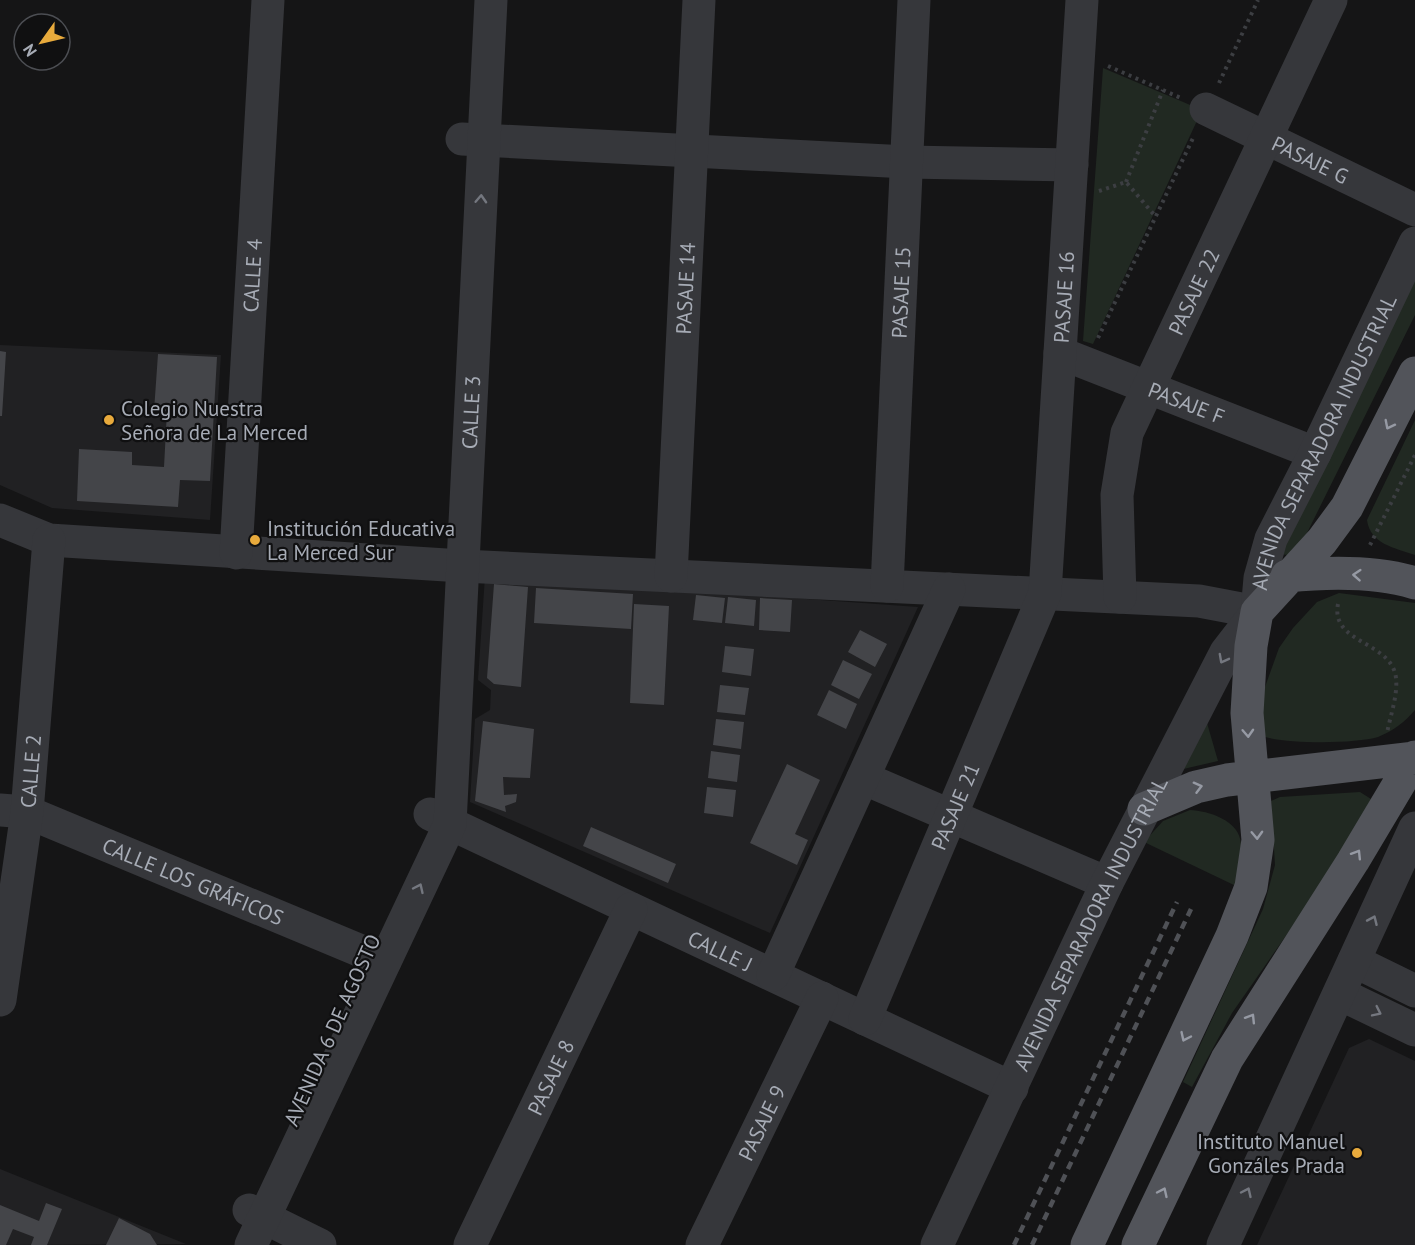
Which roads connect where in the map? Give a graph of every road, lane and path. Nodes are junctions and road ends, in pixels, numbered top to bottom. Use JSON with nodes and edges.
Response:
{"nodes":[{"id":1,"x":268,"y":0,"type":"edge"},
{"id":2,"x":470,"y":0,"type":"edge"},
{"id":3,"x":491,"y":0,"type":"edge"},
{"id":4,"x":699,"y":0,"type":"edge"},
{"id":5,"x":914,"y":0,"type":"edge"},
{"id":6,"x":1082,"y":0,"type":"edge"},
{"id":7,"x":1258,"y":0,"type":"edge"},
{"id":8,"x":1331,"y":0,"type":"edge"},
{"id":9,"x":1078,"y":55,"type":"junction"},
{"id":10,"x":1163,"y":90,"type":"junction"},
{"id":11,"x":1206,"y":109,"type":"junction"},
{"id":12,"x":1266,"y":138,"type":"junction"},
{"id":13,"x":473,"y":140,"type":"junction"},
{"id":14,"x":691,"y":150,"type":"junction"},
{"id":15,"x":907,"y":162,"type":"junction"},
{"id":16,"x":1072,"y":165,"type":"junction"},
{"id":17,"x":1126,"y":182,"type":"junction"},
{"id":18,"x":1091,"y":194,"type":"dead end"},
{"id":19,"x":1415,"y":210,"type":"edge"},
{"id":20,"x":1156,"y":216,"type":"junction"},
{"id":21,"x":1415,"y":243,"type":"edge"},
{"id":22,"x":1073,"y":358,"type":"junction"},
{"id":23,"x":1415,"y":373,"type":"edge"},
{"id":24,"x":1147,"y":387,"type":"junction"},
{"id":25,"x":1315,"y":453,"type":"junction"},
{"id":26,"x":1415,"y":455,"type":"edge"},
{"id":27,"x":0,"y":520,"type":"edge"},
{"id":28,"x":49,"y":540,"type":"junction"},
{"id":29,"x":237,"y":553,"type":"junction"},
{"id":30,"x":452,"y":565,"type":"junction"},
{"id":31,"x":1354,"y":575,"type":"junction"},
{"id":32,"x":671,"y":576,"type":"junction"},
{"id":33,"x":1287,"y":576,"type":"junction"},
{"id":34,"x":1415,"y":583,"type":"edge"},
{"id":35,"x":887,"y":586,"type":"junction"},
{"id":36,"x":950,"y":589,"type":"junction"},
{"id":37,"x":1045,"y":593,"type":"junction"},
{"id":38,"x":1120,"y":597,"type":"junction"},
{"id":39,"x":1257,"y":612,"type":"junction"},
{"id":40,"x":1415,"y":758,"type":"edge"},
{"id":41,"x":1382,"y":763,"type":"junction"},
{"id":42,"x":863,"y":777,"type":"junction"},
{"id":43,"x":1252,"y":777,"type":"junction"},
{"id":44,"x":1144,"y":809,"type":"junction"},
{"id":45,"x":13,"y":811,"type":"edge"},
{"id":46,"x":952,"y":816,"type":"junction"},
{"id":47,"x":439,"y":819,"type":"junction"},
{"id":48,"x":1415,"y":828,"type":"edge"},
{"id":49,"x":1107,"y":883,"type":"junction"},
{"id":50,"x":631,"y":909,"type":"junction"},
{"id":51,"x":376,"y":957,"type":"junction"},
{"id":52,"x":1354,"y":961,"type":"junction"},
{"id":53,"x":773,"y":975,"type":"junction"},
{"id":54,"x":1415,"y":991,"type":"edge"},
{"id":55,"x":1340,"y":994,"type":"junction"},
{"id":56,"x":822,"y":998,"type":"junction"},
{"id":57,"x":0,"y":1000,"type":"edge"},
{"id":58,"x":865,"y":1019,"type":"junction"},
{"id":59,"x":1415,"y":1030,"type":"edge"},
{"id":60,"x":1012,"y":1088,"type":"junction"},
{"id":61,"x":255,"y":1224,"type":"edge"},
{"id":62,"x":233,"y":1245,"type":"edge"},
{"id":63,"x":320,"y":1245,"type":"edge"},
{"id":64,"x":470,"y":1245,"type":"edge"},
{"id":65,"x":702,"y":1245,"type":"edge"},
{"id":66,"x":938,"y":1245,"type":"edge"},
{"id":67,"x":1088,"y":1245,"type":"edge"},
{"id":68,"x":1138,"y":1245,"type":"edge"},
{"id":69,"x":1223,"y":1245,"type":"edge"}],
"edges":[{"from":1,"to":29,"type":"street","name":"CALLE 4"},
{"from":2,"to":13,"type":"street","name":"CALLE 3"},
{"from":3,"to":13,"type":"street","name":"CALLE 3"},
{"from":4,"to":14,"type":"street","name":"PASAJE 14"},
{"from":5,"to":15,"type":"street","name":"PASAJE 15"},
{"from":6,"to":9,"type":"street","name":"PASAJE 16"},
{"from":7,"to":11,"type":"path"},
{"from":8,"to":12,"type":"street","name":"PASAJE 22"},
{"from":9,"to":10,"type":"path"},
{"from":9,"to":16,"type":"street","name":"PASAJE 16"},
{"from":10,"to":11,"type":"path"},
{"from":10,"to":17,"type":"path"},
{"from":11,"to":12,"type":"street","name":"PASAJE G"},
{"from":11,"to":20,"type":"path"},
{"from":12,"to":19,"type":"street","name":"PASAJE G"},
{"from":12,"to":24,"type":"street","name":"PASAJE 22"},
{"from":13,"to":14,"type":"street"},
{"from":13,"to":30,"type":"street","name":"CALLE 3"},
{"from":14,"to":15,"type":"street"},
{"from":14,"to":32,"type":"street","name":"PASAJE 14"},
{"from":15,"to":16,"type":"street"},
{"from":15,"to":35,"type":"street","name":"PASAJE 15"},
{"from":16,"to":22,"type":"street","name":"PASAJE 16"},
{"from":17,"to":18,"type":"path"},
{"from":17,"to":20,"type":"path"},
{"from":20,"to":22,"type":"path"},
{"from":21,"to":25,"type":"street","name":"AVENIDA SEPARADORA INDUSTRIAL"},
{"from":22,"to":24,"type":"street","name":"PASAJE F"},
{"from":22,"to":37,"type":"street","name":"PASAJE 16"},
{"from":23,"to":33,"type":"main road","name":"AVENIDA SEPARADORA INDUSTRIAL","one_way":true},
{"from":24,"to":25,"type":"street","name":"PASAJE F"},
{"from":24,"to":38,"type":"street","name":"PASAJE 22"},
{"from":25,"to":39,"type":"street","name":"AVENIDA SEPARADORA INDUSTRIAL"},
{"from":26,"to":31,"type":"path"},
{"from":27,"to":28,"type":"street"},
{"from":28,"to":29,"type":"street"},
{"from":28,"to":45,"type":"street","name":"CALLE 2"},
{"from":29,"to":30,"type":"street"},
{"from":30,"to":32,"type":"street"},
{"from":30,"to":47,"type":"street","name":"CALLE 3"},
{"from":31,"to":33,"type":"main road"},
{"from":34,"to":31,"type":"main road","one_way":true},
{"from":31,"to":41,"type":"path"},
{"from":32,"to":35,"type":"street"},
{"from":33,"to":39,"type":"main road","name":"AVENIDA SEPARADORA INDUSTRIAL"},
{"from":35,"to":36,"type":"street"},
{"from":36,"to":37,"type":"street"},
{"from":36,"to":42,"type":"street"},
{"from":37,"to":38,"type":"street"},
{"from":37,"to":46,"type":"street","name":"PASAJE 21"},
{"from":38,"to":39,"type":"street"},
{"from":39,"to":43,"type":"main road","name":"AVENIDA SEPARADORA INDUSTRIAL","one_way":true},
{"from":39,"to":44,"type":"street","name":"AVENIDA SEPARADORA INDUSTRIAL","one_way":true},
{"from":40,"to":41,"type":"main road"},
{"from":68,"to":40,"type":"main road","one_way":true},
{"from":41,"to":43,"type":"main road"},
{"from":42,"to":46,"type":"street"},
{"from":42,"to":53,"type":"street"},
{"from":44,"to":43,"type":"main road","one_way":true},
{"from":43,"to":67,"type":"main road","name":"AVENIDA SEPARADORA INDUSTRIAL","one_way":true},
{"from":44,"to":49,"type":"street","name":"AVENIDA SEPARADORA INDUSTRIAL"},
{"from":45,"to":51,"type":"street","name":"CALLE LOS GRÁFICOS"},
{"from":45,"to":57,"type":"street","name":"CALLE 2"},
{"from":46,"to":49,"type":"street"},
{"from":46,"to":58,"type":"street","name":"PASAJE 21"},
{"from":47,"to":50,"type":"street","name":"CALLE J"},
{"from":47,"to":51,"type":"street","name":"AVENIDA 6 DE AGOSTO"},
{"from":52,"to":48,"type":"street","one_way":true},
{"from":49,"to":60,"type":"street","name":"AVENIDA SEPARADORA INDUSTRIAL"},
{"from":50,"to":53,"type":"street","name":"CALLE J"},
{"from":50,"to":64,"type":"street","name":"PASAJE 8"},
{"from":51,"to":61,"type":"street","name":"AVENIDA 6 DE AGOSTO"},
{"from":52,"to":54,"type":"street"},
{"from":52,"to":55,"type":"street"},
{"from":53,"to":56,"type":"street","name":"CALLE J"},
{"from":55,"to":59,"type":"street","one_way":true},
{"from":69,"to":55,"type":"street","one_way":true},
{"from":56,"to":58,"type":"street","name":"CALLE J"},
{"from":56,"to":65,"type":"street","name":"PASAJE 9"},
{"from":58,"to":60,"type":"street","name":"CALLE J"},
{"from":60,"to":66,"type":"street","name":"AVENIDA SEPARADORA INDUSTRIAL"},
{"from":61,"to":62,"type":"street","name":"AVENIDA 6 DE AGOSTO"},
{"from":61,"to":63,"type":"street"}]}
